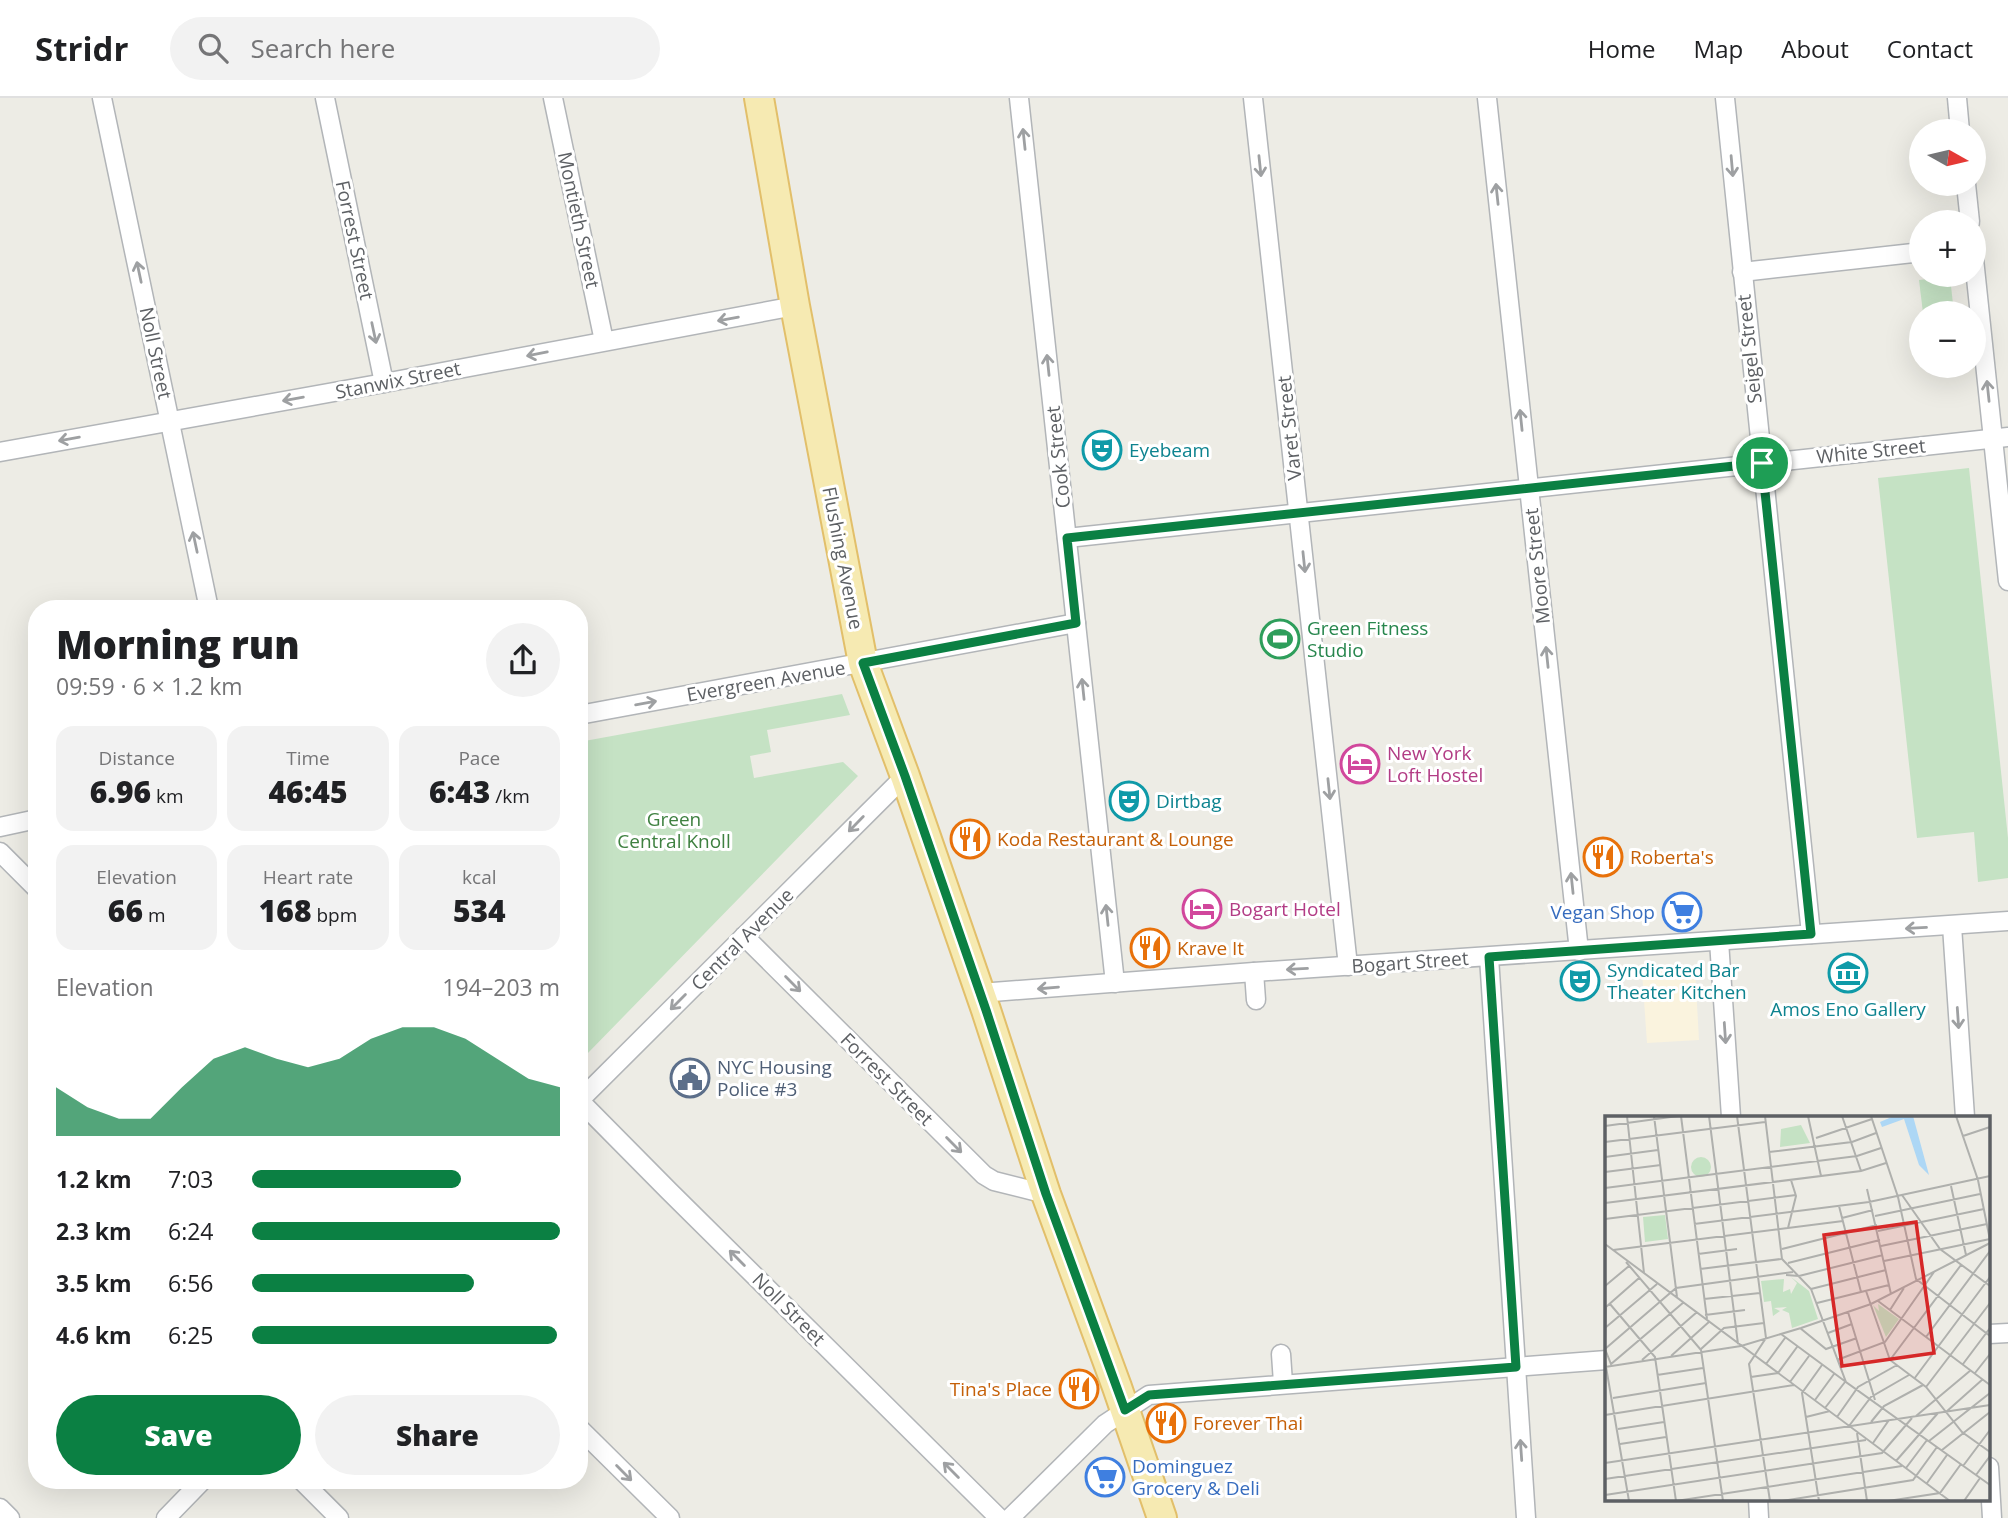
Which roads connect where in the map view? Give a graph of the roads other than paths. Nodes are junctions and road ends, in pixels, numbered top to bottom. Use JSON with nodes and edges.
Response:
{"nodes":[{"id":1,"x":102,"y":98,"type":"edge"},
{"id":2,"x":325,"y":98,"type":"edge"},
{"id":3,"x":554,"y":98,"type":"edge"},
{"id":4,"x":758,"y":98,"type":"edge"},
{"id":5,"x":1019,"y":98,"type":"edge"},
{"id":6,"x":1253,"y":98,"type":"edge"},
{"id":7,"x":1487,"y":98,"type":"edge"},
{"id":8,"x":1725,"y":98,"type":"edge"},
{"id":9,"x":1957,"y":98,"type":"edge"},
{"id":10,"x":1959,"y":119,"type":"edge"},
{"id":11,"x":1909,"y":253,"type":"edge"},
{"id":12,"x":1742,"y":272,"type":"junction"},
{"id":13,"x":1978,"y":287,"type":"edge"},
{"id":14,"x":795,"y":306,"type":"junction"},
{"id":15,"x":604,"y":341,"type":"junction"},
{"id":16,"x":384,"y":383,"type":"junction"},
{"id":17,"x":170,"y":422,"type":"junction"},
{"id":18,"x":2001,"y":438,"type":"edge"},
{"id":19,"x":0,"y":452,"type":"edge"},
{"id":20,"x":1762,"y":463,"type":"junction"},
{"id":21,"x":1529,"y":488,"type":"junction"},
{"id":22,"x":1299,"y":513,"type":"junction"},
{"id":23,"x":1067,"y":538,"type":"junction"},
{"id":24,"x":2008,"y":580,"type":"edge"},
{"id":25,"x":207,"y":600,"type":"edge"},
{"id":26,"x":1076,"y":623,"type":"junction"},
{"id":27,"x":863,"y":663,"type":"junction"},
{"id":28,"x":588,"y":713,"type":"edge"},
{"id":29,"x":905,"y":776,"type":"junction"},
{"id":30,"x":28,"y":821,"type":"edge"},
{"id":31,"x":0,"y":827,"type":"edge"},
{"id":32,"x":0,"y":852,"type":"edge"},
{"id":33,"x":28,"y":880,"type":"edge"},
{"id":34,"x":2008,"y":921,"type":"edge"},
{"id":35,"x":1952,"y":926,"type":"junction"},
{"id":36,"x":1811,"y":934,"type":"junction"},
{"id":37,"x":744,"y":936,"type":"junction"},
{"id":38,"x":1719,"y":941,"type":"junction"},
{"id":39,"x":1579,"y":951,"type":"junction"},
{"id":40,"x":1489,"y":957,"type":"junction"},
{"id":41,"x":1348,"y":966,"type":"junction"},
{"id":42,"x":1254,"y":972,"type":"junction"},
{"id":43,"x":1115,"y":983,"type":"junction"},
{"id":44,"x":980,"y":993,"type":"junction"},
{"id":45,"x":1256,"y":1000,"type":"dead end"},
{"id":46,"x":588,"y":1093,"type":"edge"},
{"id":47,"x":588,"y":1109,"type":"edge"},
{"id":48,"x":1731,"y":1116,"type":"edge"},
{"id":49,"x":1965,"y":1116,"type":"edge"},
{"id":50,"x":1046,"y":1194,"type":"junction"},
{"id":51,"x":2008,"y":1333,"type":"edge"},
{"id":52,"x":1990,"y":1334,"type":"edge"},
{"id":53,"x":1280,"y":1354,"type":"dead end"},
{"id":54,"x":1605,"y":1360,"type":"edge"},
{"id":55,"x":1516,"y":1367,"type":"junction"},
{"id":56,"x":1283,"y":1383,"type":"junction"},
{"id":57,"x":1125,"y":1410,"type":"junction"},
{"id":58,"x":588,"y":1437,"type":"edge"},
{"id":59,"x":1990,"y":1484,"type":"edge"},
{"id":60,"x":194,"y":1489,"type":"edge"},
{"id":61,"x":310,"y":1489,"type":"edge"},
{"id":62,"x":1758,"y":1500,"type":"edge"},
{"id":63,"x":0,"y":1508,"type":"edge"},
{"id":64,"x":10,"y":1518,"type":"edge"},
{"id":65,"x":166,"y":1518,"type":"edge"},
{"id":66,"x":339,"y":1518,"type":"edge"},
{"id":67,"x":670,"y":1518,"type":"edge"},
{"id":68,"x":999,"y":1518,"type":"edge"},
{"id":69,"x":1010,"y":1518,"type":"edge"},
{"id":70,"x":1162,"y":1518,"type":"edge"},
{"id":71,"x":1526,"y":1518,"type":"edge"},
{"id":72,"x":1759,"y":1518,"type":"edge"},
{"id":73,"x":1992,"y":1518,"type":"edge"}],
"edges":[{"from":17,"to":1,"type":"street","name":"Noll Street","one_way":true},
{"from":2,"to":16,"type":"street","name":"Forrest Street","one_way":true},
{"from":3,"to":15,"type":"street","name":"Montieth Street"},
{"from":4,"to":14,"type":"main road","name":"Flushing Avenue"},
{"from":23,"to":5,"type":"street","name":"Cook Street","one_way":true},
{"from":6,"to":22,"type":"street","name":"Varet Street","one_way":true},
{"from":21,"to":7,"type":"street","name":"Moore Street","one_way":true},
{"from":8,"to":12,"type":"street","name":"Seigel Street","one_way":true},
{"from":9,"to":10,"type":"street"},
{"from":11,"to":12,"type":"street"},
{"from":12,"to":20,"type":"street","name":"Seigel Street"},
{"from":18,"to":13,"type":"street","one_way":true},
{"from":14,"to":15,"type":"street","name":"Stanwix Street","one_way":true},
{"from":14,"to":27,"type":"main road","name":"Flushing Avenue"},
{"from":15,"to":16,"type":"street","name":"Stanwix Street","one_way":true},
{"from":16,"to":17,"type":"street","name":"Stanwix Street","one_way":true},
{"from":17,"to":19,"type":"street","name":"Stanwix Street","one_way":true},
{"from":25,"to":17,"type":"street","name":"Noll Street","one_way":true},
{"from":18,"to":20,"type":"street","name":"White Street"},
{"from":18,"to":24,"type":"street"},
{"from":20,"to":21,"type":"street","name":"White Street"},
{"from":20,"to":36,"type":"street","name":"Seigel Street"},
{"from":21,"to":22,"type":"street","name":"White Street"},
{"from":39,"to":21,"type":"street","name":"Moore Street","one_way":true},
{"from":22,"to":23,"type":"street","name":"White Street"},
{"from":22,"to":41,"type":"street","name":"Varet Street","one_way":true},
{"from":23,"to":26,"type":"street","name":"Cook Street"},
{"from":26,"to":27,"type":"street","name":"Evergreen Avenue"},
{"from":43,"to":26,"type":"street","name":"Cook Street","one_way":true},
{"from":28,"to":27,"type":"street","name":"Evergreen Avenue","one_way":true},
{"from":27,"to":29,"type":"main road","name":"Flushing Avenue"},
{"from":29,"to":37,"type":"street","name":"Central Avenue","one_way":true},
{"from":29,"to":44,"type":"main road","name":"Flushing Avenue"},
{"from":30,"to":31,"type":"street"},
{"from":32,"to":33,"type":"street"},
{"from":34,"to":35,"type":"street","name":"Bogart Street"},
{"from":35,"to":36,"type":"street","name":"Bogart Street","one_way":true},
{"from":35,"to":49,"type":"street","one_way":true},
{"from":36,"to":38,"type":"street","name":"Bogart Street"},
{"from":37,"to":46,"type":"street","name":"Central Avenue","one_way":true},
{"from":37,"to":50,"type":"street","name":"Forrest Street","one_way":true},
{"from":38,"to":39,"type":"street","name":"Bogart Street"},
{"from":38,"to":48,"type":"street","one_way":true},
{"from":39,"to":40,"type":"street","name":"Bogart Street"},
{"from":40,"to":41,"type":"street","name":"Bogart Street"},
{"from":40,"to":55,"type":"street"},
{"from":41,"to":42,"type":"street","name":"Bogart Street","one_way":true},
{"from":42,"to":43,"type":"street","name":"Bogart Street"},
{"from":42,"to":45,"type":"street"},
{"from":43,"to":44,"type":"street","name":"Bogart Street","one_way":true},
{"from":44,"to":50,"type":"main road","name":"Flushing Avenue"},
{"from":68,"to":47,"type":"street","name":"Noll Street","one_way":true},
{"from":50,"to":57,"type":"main road","name":"Flushing Avenue"},
{"from":51,"to":52,"type":"street"},
{"from":53,"to":56,"type":"street"},
{"from":54,"to":55,"type":"street"},
{"from":55,"to":56,"type":"street"},
{"from":71,"to":55,"type":"street","one_way":true},
{"from":56,"to":57,"type":"street"},
{"from":57,"to":69,"type":"street"},
{"from":57,"to":70,"type":"main road","name":"Flushing Avenue"},
{"from":58,"to":67,"type":"street","one_way":true},
{"from":59,"to":73,"type":"street"},
{"from":60,"to":65,"type":"street"},
{"from":61,"to":66,"type":"street"},
{"from":62,"to":72,"type":"street"},
{"from":63,"to":64,"type":"street"}]}
